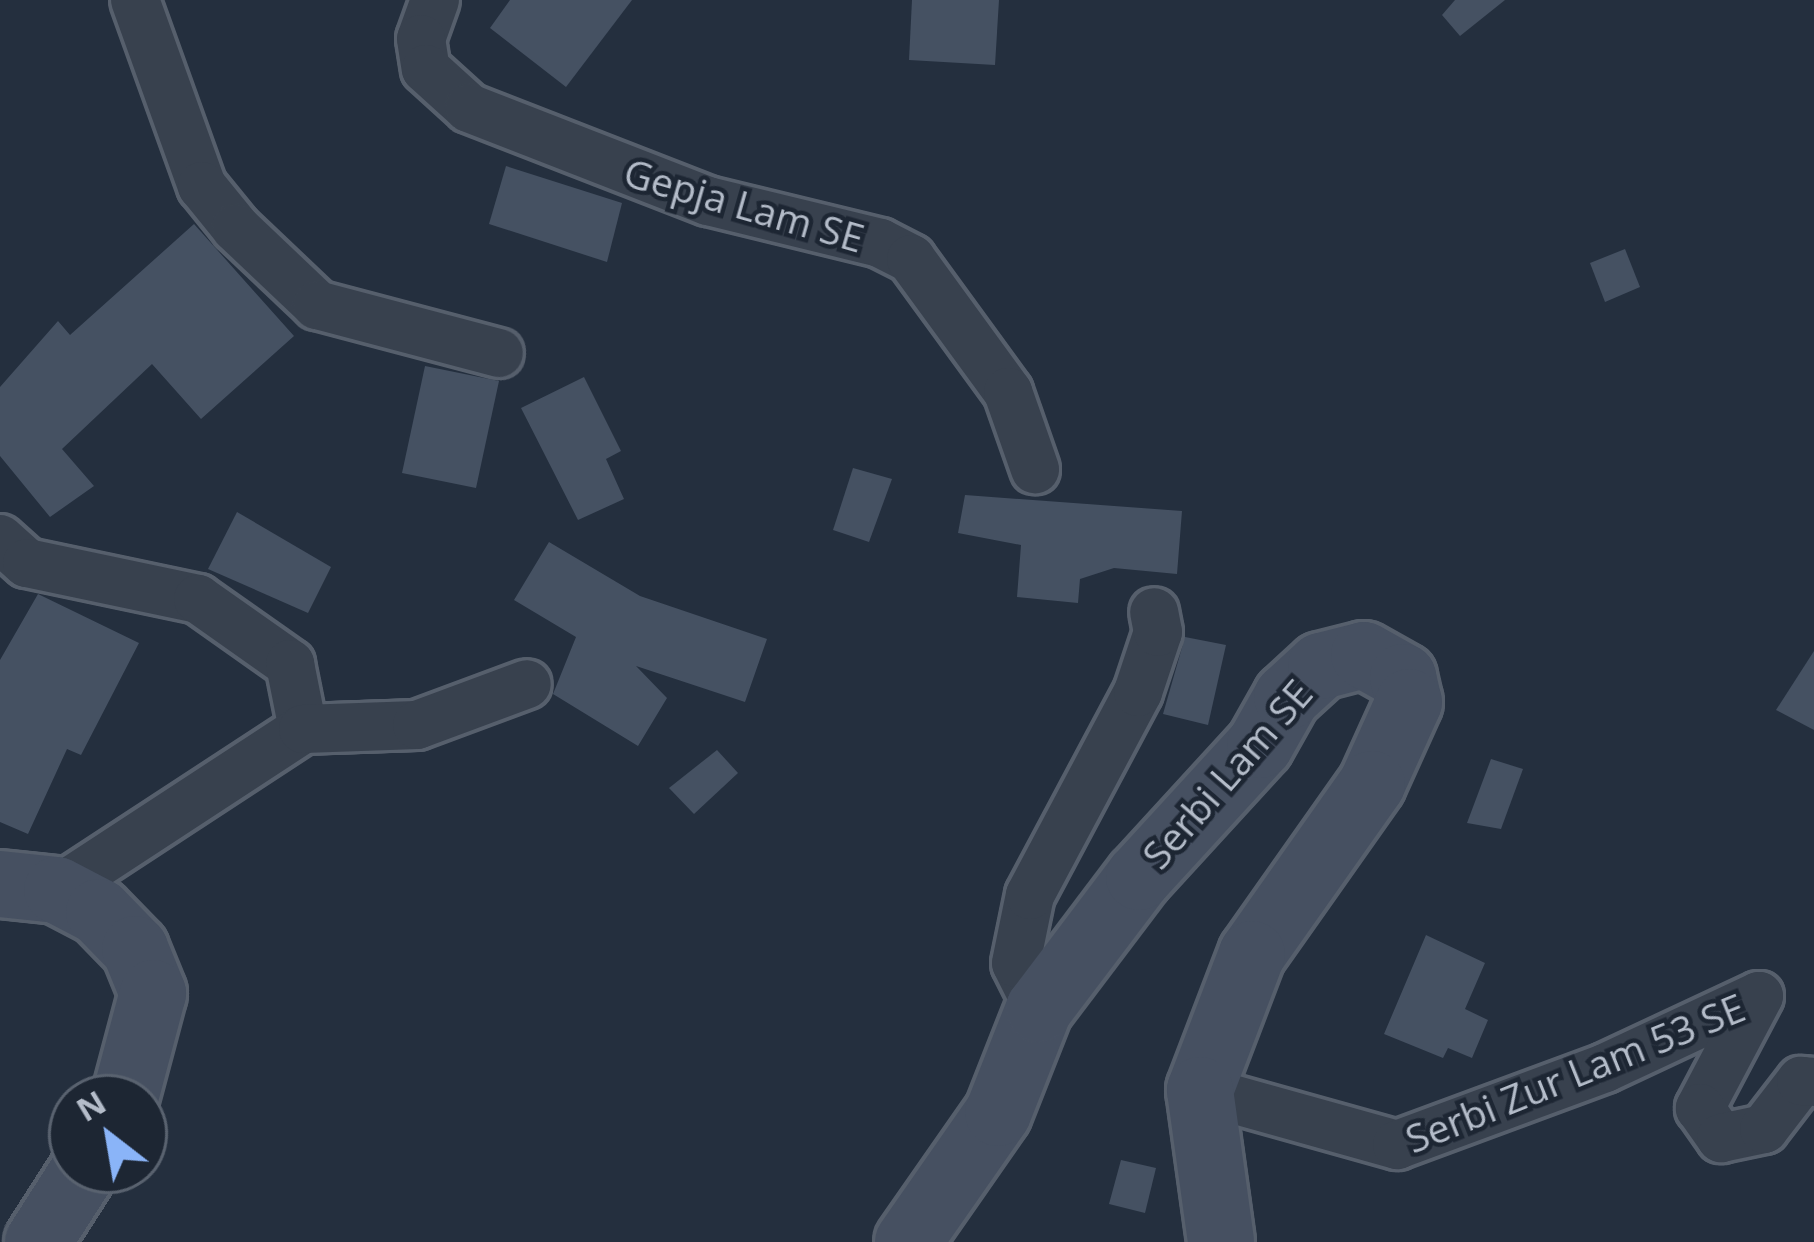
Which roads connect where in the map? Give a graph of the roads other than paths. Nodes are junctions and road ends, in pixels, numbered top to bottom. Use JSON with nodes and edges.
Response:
{"nodes":[{"id":1,"x":135,"y":0,"type":"edge"},
{"id":2,"x":435,"y":0,"type":"edge"},
{"id":3,"x":499,"y":353,"type":"dead end"},
{"id":4,"x":1035,"y":470,"type":"dead end"},
{"id":5,"x":0,"y":539,"type":"edge"},
{"id":6,"x":1154,"y":612,"type":"dead end"},
{"id":7,"x":527,"y":684,"type":"dead end"},
{"id":8,"x":303,"y":729,"type":"junction"},
{"id":9,"x":28,"y":887,"type":"edge"},
{"id":10,"x":1039,"y":1009,"type":"junction"},
{"id":11,"x":131,"y":1074,"type":"edge"},
{"id":12,"x":1814,"y":1082,"type":"edge"},
{"id":13,"x":1200,"y":1090,"type":"junction"},
{"id":14,"x":69,"y":1194,"type":"edge"},
{"id":15,"x":38,"y":1242,"type":"edge"},
{"id":16,"x":908,"y":1242,"type":"edge"},
{"id":17,"x":1221,"y":1242,"type":"edge"}],
"edges":[{"from":1,"to":3,"type":"street"},
{"from":2,"to":4,"type":"street","name":"Gepja Lam SE"},
{"from":5,"to":8,"type":"street"},
{"from":6,"to":10,"type":"street"},
{"from":7,"to":8,"type":"street"},
{"from":8,"to":9,"type":"street"},
{"from":9,"to":11,"type":"street"},
{"from":10,"to":13,"type":"street","name":"Serbi Lam SE"},
{"from":10,"to":16,"type":"street","name":"Serbi Lam SE"},
{"from":12,"to":13,"type":"street","name":"Serbi Zur Lam 53 SE"},
{"from":13,"to":17,"type":"street","name":"Serbi Lam SE"},
{"from":14,"to":15,"type":"street"}]}
